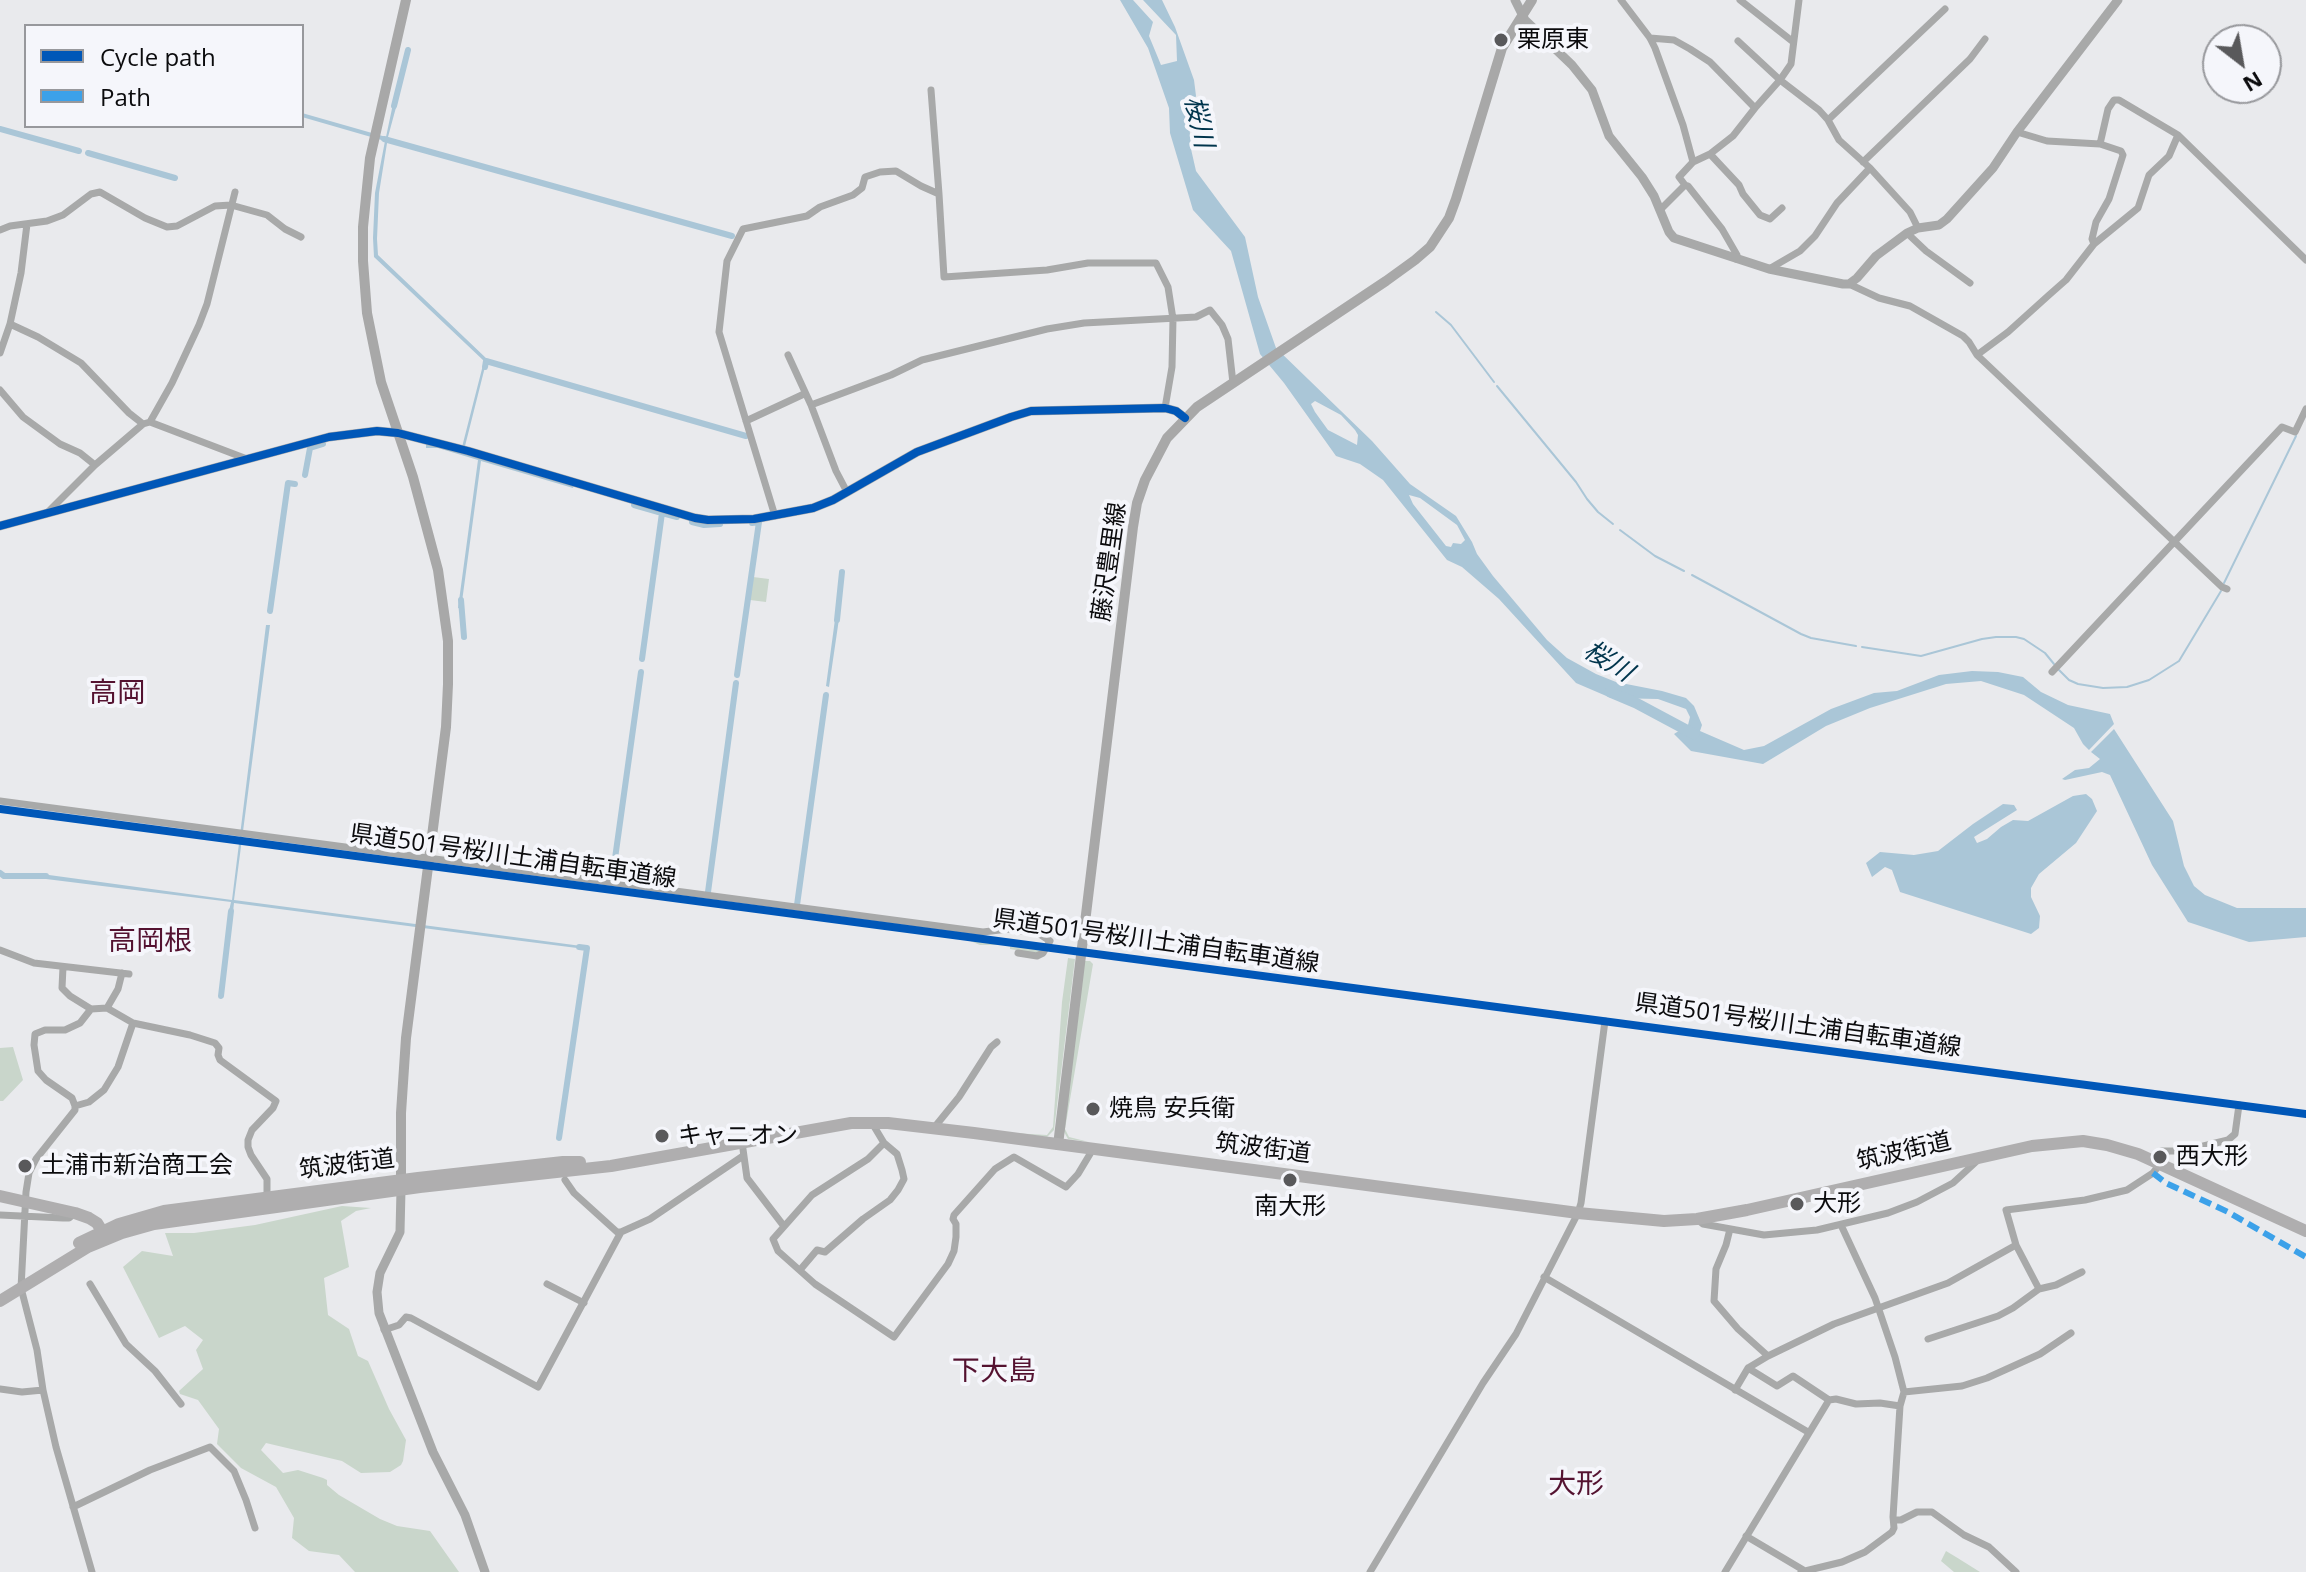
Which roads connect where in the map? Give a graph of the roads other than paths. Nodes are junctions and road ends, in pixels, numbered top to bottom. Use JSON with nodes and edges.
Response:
{"nodes":[{"id":1,"x":406,"y":0,"type":"edge"},
{"id":2,"x":1515,"y":0,"type":"edge"},
{"id":3,"x":1532,"y":0,"type":"edge"},
{"id":4,"x":1621,"y":0,"type":"edge"},
{"id":5,"x":1740,"y":0,"type":"edge"},
{"id":6,"x":1799,"y":0,"type":"edge"},
{"id":7,"x":2118,"y":0,"type":"edge"},
{"id":8,"x":1945,"y":9,"type":"dead end"},
{"id":9,"x":1522,"y":14,"type":"junction"},
{"id":10,"x":1650,"y":38,"type":"junction"},
{"id":11,"x":1985,"y":39,"type":"dead end"},
{"id":12,"x":1738,"y":41,"type":"dead end"},
{"id":13,"x":1792,"y":41,"type":"junction"},
{"id":14,"x":1780,"y":80,"type":"junction"},
{"id":15,"x":931,"y":90,"type":"dead end"},
{"id":16,"x":1755,"y":108,"type":"junction"},
{"id":17,"x":1828,"y":120,"type":"junction"},
{"id":18,"x":2017,"y":132,"type":"junction"},
{"id":19,"x":2178,"y":135,"type":"junction"},
{"id":20,"x":2100,"y":144,"type":"junction"},
{"id":21,"x":1710,"y":154,"type":"junction"},
{"id":22,"x":1693,"y":162,"type":"junction"},
{"id":23,"x":1863,"y":162,"type":"junction"},
{"id":24,"x":1870,"y":168,"type":"junction"},
{"id":25,"x":1685,"y":185,"type":"junction"},
{"id":26,"x":235,"y":192,"type":"dead end"},
{"id":27,"x":939,"y":194,"type":"junction"},
{"id":28,"x":231,"y":205,"type":"junction"},
{"id":29,"x":1782,"y":208,"type":"dead end"},
{"id":30,"x":1661,"y":209,"type":"junction"},
{"id":31,"x":27,"y":224,"type":"junction"},
{"id":32,"x":1918,"y":228,"type":"junction"},
{"id":33,"x":0,"y":230,"type":"edge"},
{"id":34,"x":1907,"y":233,"type":"junction"},
{"id":35,"x":301,"y":237,"type":"dead end"},
{"id":36,"x":2094,"y":244,"type":"junction"},
{"id":37,"x":1736,"y":259,"type":"junction"},
{"id":38,"x":2306,"y":260,"type":"edge"},
{"id":39,"x":1769,"y":269,"type":"junction"},
{"id":40,"x":1970,"y":283,"type":"dead end"},
{"id":41,"x":1849,"y":284,"type":"junction"},
{"id":42,"x":1173,"y":319,"type":"junction"},
{"id":43,"x":10,"y":324,"type":"junction"},
{"id":44,"x":0,"y":353,"type":"edge"},
{"id":45,"x":788,"y":355,"type":"dead end"},
{"id":46,"x":1977,"y":355,"type":"junction"},
{"id":47,"x":1235,"y":382,"type":"junction"},
{"id":48,"x":0,"y":390,"type":"edge"},
{"id":49,"x":804,"y":394,"type":"junction"},
{"id":50,"x":811,"y":405,"type":"junction"},
{"id":51,"x":1165,"y":408,"type":"junction"},
{"id":52,"x":2306,"y":409,"type":"edge"},
{"id":53,"x":1185,"y":418,"type":"junction"},
{"id":54,"x":746,"y":421,"type":"junction"},
{"id":55,"x":147,"y":423,"type":"junction"},
{"id":56,"x":398,"y":433,"type":"junction"},
{"id":57,"x":247,"y":459,"type":"junction"},
{"id":58,"x":95,"y":465,"type":"junction"},
{"id":59,"x":847,"y":492,"type":"junction"},
{"id":60,"x":46,"y":515,"type":"junction"},
{"id":61,"x":775,"y":516,"type":"junction"},
{"id":62,"x":0,"y":526,"type":"edge"},
{"id":63,"x":2175,"y":542,"type":"junction"},
{"id":64,"x":2227,"y":589,"type":"dead end"},
{"id":65,"x":2052,"y":672,"type":"dead end"},
{"id":66,"x":0,"y":801,"type":"edge"},
{"id":67,"x":429,"y":859,"type":"junction"},
{"id":68,"x":0,"y":950,"type":"edge"},
{"id":69,"x":1018,"y":953,"type":"dead end"},
{"id":70,"x":63,"y":967,"type":"junction"},
{"id":71,"x":107,"y":1008,"type":"junction"},
{"id":72,"x":91,"y":1009,"type":"junction"},
{"id":73,"x":1605,"y":1021,"type":"dead end"},
{"id":74,"x":133,"y":1023,"type":"junction"},
{"id":75,"x":997,"y":1042,"type":"dead end"},
{"id":76,"x":2239,"y":1105,"type":"dead end"},
{"id":77,"x":75,"y":1106,"type":"junction"},
{"id":78,"x":872,"y":1123,"type":"junction"},
{"id":79,"x":933,"y":1129,"type":"junction"},
{"id":80,"x":884,"y":1143,"type":"junction"},
{"id":81,"x":1058,"y":1145,"type":"junction"},
{"id":82,"x":742,"y":1149,"type":"junction"},
{"id":83,"x":1093,"y":1149,"type":"junction"},
{"id":84,"x":1980,"y":1158,"type":"junction"},
{"id":85,"x":2155,"y":1165,"type":"junction"},
{"id":86,"x":565,"y":1180,"type":"dead end"},
{"id":87,"x":401,"y":1185,"type":"junction"},
{"id":88,"x":0,"y":1196,"type":"edge"},
{"id":89,"x":267,"y":1197,"type":"junction"},
{"id":90,"x":26,"y":1202,"type":"junction"},
{"id":91,"x":75,"y":1213,"type":"junction"},
{"id":92,"x":1578,"y":1213,"type":"junction"},
{"id":93,"x":0,"y":1215,"type":"edge"},
{"id":94,"x":25,"y":1217,"type":"junction"},
{"id":95,"x":1697,"y":1219,"type":"junction"},
{"id":96,"x":783,"y":1225,"type":"junction"},
{"id":97,"x":1841,"y":1225,"type":"junction"},
{"id":98,"x":1730,"y":1229,"type":"junction"},
{"id":99,"x":2306,"y":1231,"type":"edge"},
{"id":100,"x":621,"y":1232,"type":"junction"},
{"id":101,"x":104,"y":1235,"type":"junction"},
{"id":102,"x":2016,"y":1245,"type":"junction"},
{"id":103,"x":800,"y":1270,"type":"junction"},
{"id":104,"x":2082,"y":1272,"type":"dead end"},
{"id":105,"x":1544,"y":1277,"type":"junction"},
{"id":106,"x":22,"y":1283,"type":"junction"},
{"id":107,"x":90,"y":1284,"type":"dead end"},
{"id":108,"x":547,"y":1284,"type":"dead end"},
{"id":109,"x":2039,"y":1289,"type":"junction"},
{"id":110,"x":0,"y":1291,"type":"edge"},
{"id":111,"x":0,"y":1301,"type":"edge"},
{"id":112,"x":584,"y":1303,"type":"junction"},
{"id":113,"x":1878,"y":1308,"type":"junction"},
{"id":114,"x":384,"y":1330,"type":"junction"},
{"id":115,"x":2071,"y":1333,"type":"dead end"},
{"id":116,"x":1928,"y":1339,"type":"dead end"},
{"id":117,"x":1768,"y":1356,"type":"junction"},
{"id":118,"x":1748,"y":1368,"type":"junction"},
{"id":119,"x":0,"y":1389,"type":"edge"},
{"id":120,"x":43,"y":1390,"type":"junction"},
{"id":121,"x":1735,"y":1390,"type":"junction"},
{"id":122,"x":1904,"y":1392,"type":"junction"},
{"id":123,"x":1829,"y":1400,"type":"junction"},
{"id":124,"x":181,"y":1404,"type":"dead end"},
{"id":125,"x":1900,"y":1406,"type":"junction"},
{"id":126,"x":1808,"y":1432,"type":"junction"},
{"id":127,"x":73,"y":1507,"type":"junction"},
{"id":128,"x":1894,"y":1520,"type":"junction"},
{"id":129,"x":255,"y":1528,"type":"dead end"},
{"id":130,"x":1746,"y":1536,"type":"junction"},
{"id":131,"x":1803,"y":1571,"type":"edge"},
{"id":132,"x":92,"y":1572,"type":"edge"},
{"id":133,"x":485,"y":1572,"type":"edge"},
{"id":134,"x":1370,"y":1572,"type":"edge"},
{"id":135,"x":1725,"y":1572,"type":"edge"},
{"id":136,"x":2016,"y":1572,"type":"edge"}],
"edges":[{"from":1,"to":56,"type":"main road"},
{"from":2,"to":9,"type":"street"},
{"from":3,"to":9,"type":"main road","name":"藤沢豊里線"},
{"from":4,"to":10,"type":"street"},
{"from":5,"to":13,"type":"street"},
{"from":6,"to":13,"type":"street"},
{"from":7,"to":18,"type":"street"},
{"from":8,"to":17,"type":"street"},
{"from":9,"to":30,"type":"street"},
{"from":9,"to":47,"type":"main road","name":"藤沢豊里線"},
{"from":10,"to":16,"type":"street"},
{"from":10,"to":22,"type":"street"},
{"from":11,"to":23,"type":"street"},
{"from":12,"to":14,"type":"street"},
{"from":13,"to":14,"type":"street"},
{"from":14,"to":16,"type":"street"},
{"from":14,"to":17,"type":"street"},
{"from":15,"to":27,"type":"street"},
{"from":16,"to":21,"type":"street"},
{"from":17,"to":23,"type":"street"},
{"from":18,"to":20,"type":"street"},
{"from":18,"to":32,"type":"street"},
{"from":19,"to":20,"type":"street"},
{"from":19,"to":36,"type":"street"},
{"from":19,"to":38,"type":"street"},
{"from":20,"to":36,"type":"street"},
{"from":21,"to":22,"type":"street"},
{"from":21,"to":29,"type":"street"},
{"from":22,"to":25,"type":"street"},
{"from":23,"to":24,"type":"street"},
{"from":24,"to":32,"type":"street"},
{"from":24,"to":39,"type":"street"},
{"from":25,"to":30,"type":"street"},
{"from":25,"to":37,"type":"street"},
{"from":26,"to":28,"type":"street"},
{"from":27,"to":42,"type":"street"},
{"from":27,"to":54,"type":"street"},
{"from":28,"to":31,"type":"street"},
{"from":28,"to":35,"type":"street"},
{"from":28,"to":55,"type":"street"},
{"from":30,"to":37,"type":"street"},
{"from":31,"to":33,"type":"street"},
{"from":31,"to":43,"type":"street"},
{"from":32,"to":34,"type":"street"},
{"from":34,"to":40,"type":"street"},
{"from":34,"to":41,"type":"street"},
{"from":36,"to":46,"type":"street"},
{"from":37,"to":39,"type":"street"},
{"from":39,"to":41,"type":"street"},
{"from":41,"to":46,"type":"street"},
{"from":42,"to":47,"type":"street"},
{"from":42,"to":50,"type":"street"},
{"from":42,"to":51,"type":"street"},
{"from":43,"to":44,"type":"street"},
{"from":43,"to":55,"type":"street"},
{"from":45,"to":49,"type":"street"},
{"from":46,"to":63,"type":"street"},
{"from":47,"to":53,"type":"main road","name":"藤沢豊里線"},
{"from":48,"to":58,"type":"street"},
{"from":49,"to":50,"type":"street"},
{"from":49,"to":54,"type":"street"},
{"from":50,"to":59,"type":"street"},
{"from":51,"to":53,"type":"street"},
{"from":51,"to":59,"type":"street"},
{"from":52,"to":63,"type":"street"},
{"from":53,"to":81,"type":"main road","name":"藤沢豊里線"},
{"from":54,"to":61,"type":"street"},
{"from":55,"to":57,"type":"street"},
{"from":55,"to":58,"type":"street"},
{"from":56,"to":57,"type":"street"},
{"from":56,"to":61,"type":"street"},
{"from":56,"to":67,"type":"main road"},
{"from":57,"to":60,"type":"street"},
{"from":58,"to":60,"type":"street"},
{"from":59,"to":61,"type":"street"},
{"from":60,"to":62,"type":"street"},
{"from":63,"to":64,"type":"street"},
{"from":63,"to":65,"type":"street"},
{"from":66,"to":67,"type":"street"},
{"from":67,"to":69,"type":"street"},
{"from":67,"to":87,"type":"main road"},
{"from":68,"to":70,"type":"street"},
{"from":70,"to":71,"type":"street"},
{"from":70,"to":72,"type":"street"},
{"from":71,"to":72,"type":"street"},
{"from":71,"to":74,"type":"street"},
{"from":72,"to":77,"type":"street"},
{"from":73,"to":92,"type":"street"},
{"from":74,"to":77,"type":"street"},
{"from":74,"to":89,"type":"street"},
{"from":75,"to":79,"type":"street"},
{"from":76,"to":85,"type":"street"},
{"from":77,"to":90,"type":"street"},
{"from":78,"to":79,"type":"highway","name":"筑波街道"},
{"from":78,"to":80,"type":"street"},
{"from":78,"to":82,"type":"highway","name":"筑波街道"},
{"from":79,"to":81,"type":"highway","name":"筑波街道"},
{"from":80,"to":96,"type":"street"},
{"from":80,"to":103,"type":"street"},
{"from":81,"to":83,"type":"highway","name":"筑波街道"},
{"from":82,"to":87,"type":"highway","name":"筑波街道"},
{"from":82,"to":96,"type":"street"},
{"from":82,"to":100,"type":"street"},
{"from":83,"to":92,"type":"highway","name":"筑波街道"},
{"from":83,"to":103,"type":"street"},
{"from":84,"to":85,"type":"highway","name":"筑波街道"},
{"from":84,"to":95,"type":"highway","name":"筑波街道"},
{"from":84,"to":97,"type":"street","name":"筑波街道"},
{"from":85,"to":99,"type":"highway","name":"筑波街道"},
{"from":85,"to":102,"type":"street"},
{"from":86,"to":100,"type":"street"},
{"from":87,"to":89,"type":"highway","name":"筑波街道"},
{"from":87,"to":101,"type":"highway","name":"筑波街道"},
{"from":87,"to":114,"type":"street"},
{"from":88,"to":90,"type":"highway"},
{"from":89,"to":101,"type":"highway","name":"筑波街道"},
{"from":90,"to":91,"type":"highway"},
{"from":90,"to":94,"type":"street"},
{"from":91,"to":94,"type":"street"},
{"from":91,"to":101,"type":"highway"},
{"from":92,"to":95,"type":"highway","name":"筑波街道"},
{"from":92,"to":105,"type":"street"},
{"from":93,"to":94,"type":"street"},
{"from":94,"to":106,"type":"street"},
{"from":95,"to":98,"type":"street","name":"筑波街道"},
{"from":96,"to":103,"type":"street"},
{"from":97,"to":98,"type":"street","name":"筑波街道"},
{"from":97,"to":113,"type":"street"},
{"from":98,"to":117,"type":"street"},
{"from":100,"to":112,"type":"street"},
{"from":101,"to":106,"type":"highway"},
{"from":102,"to":109,"type":"street"},
{"from":102,"to":113,"type":"street"},
{"from":104,"to":109,"type":"street"},
{"from":105,"to":121,"type":"street"},
{"from":105,"to":134,"type":"street"},
{"from":106,"to":110,"type":"highway"},
{"from":106,"to":111,"type":"highway"},
{"from":106,"to":120,"type":"street"},
{"from":107,"to":124,"type":"street"},
{"from":108,"to":112,"type":"street"},
{"from":109,"to":116,"type":"street"},
{"from":112,"to":114,"type":"street"},
{"from":113,"to":117,"type":"street"},
{"from":113,"to":122,"type":"street"},
{"from":114,"to":133,"type":"street"},
{"from":115,"to":122,"type":"street"},
{"from":117,"to":118,"type":"street"},
{"from":118,"to":121,"type":"street"},
{"from":118,"to":123,"type":"street"},
{"from":119,"to":120,"type":"street"},
{"from":120,"to":127,"type":"street"},
{"from":121,"to":126,"type":"street"},
{"from":122,"to":125,"type":"street"},
{"from":123,"to":125,"type":"street"},
{"from":123,"to":126,"type":"street"},
{"from":125,"to":128,"type":"street"},
{"from":126,"to":130,"type":"street"},
{"from":127,"to":129,"type":"street"},
{"from":127,"to":132,"type":"street"},
{"from":128,"to":131,"type":"street"},
{"from":128,"to":136,"type":"street"},
{"from":130,"to":131,"type":"street"},
{"from":130,"to":135,"type":"street"}]}
